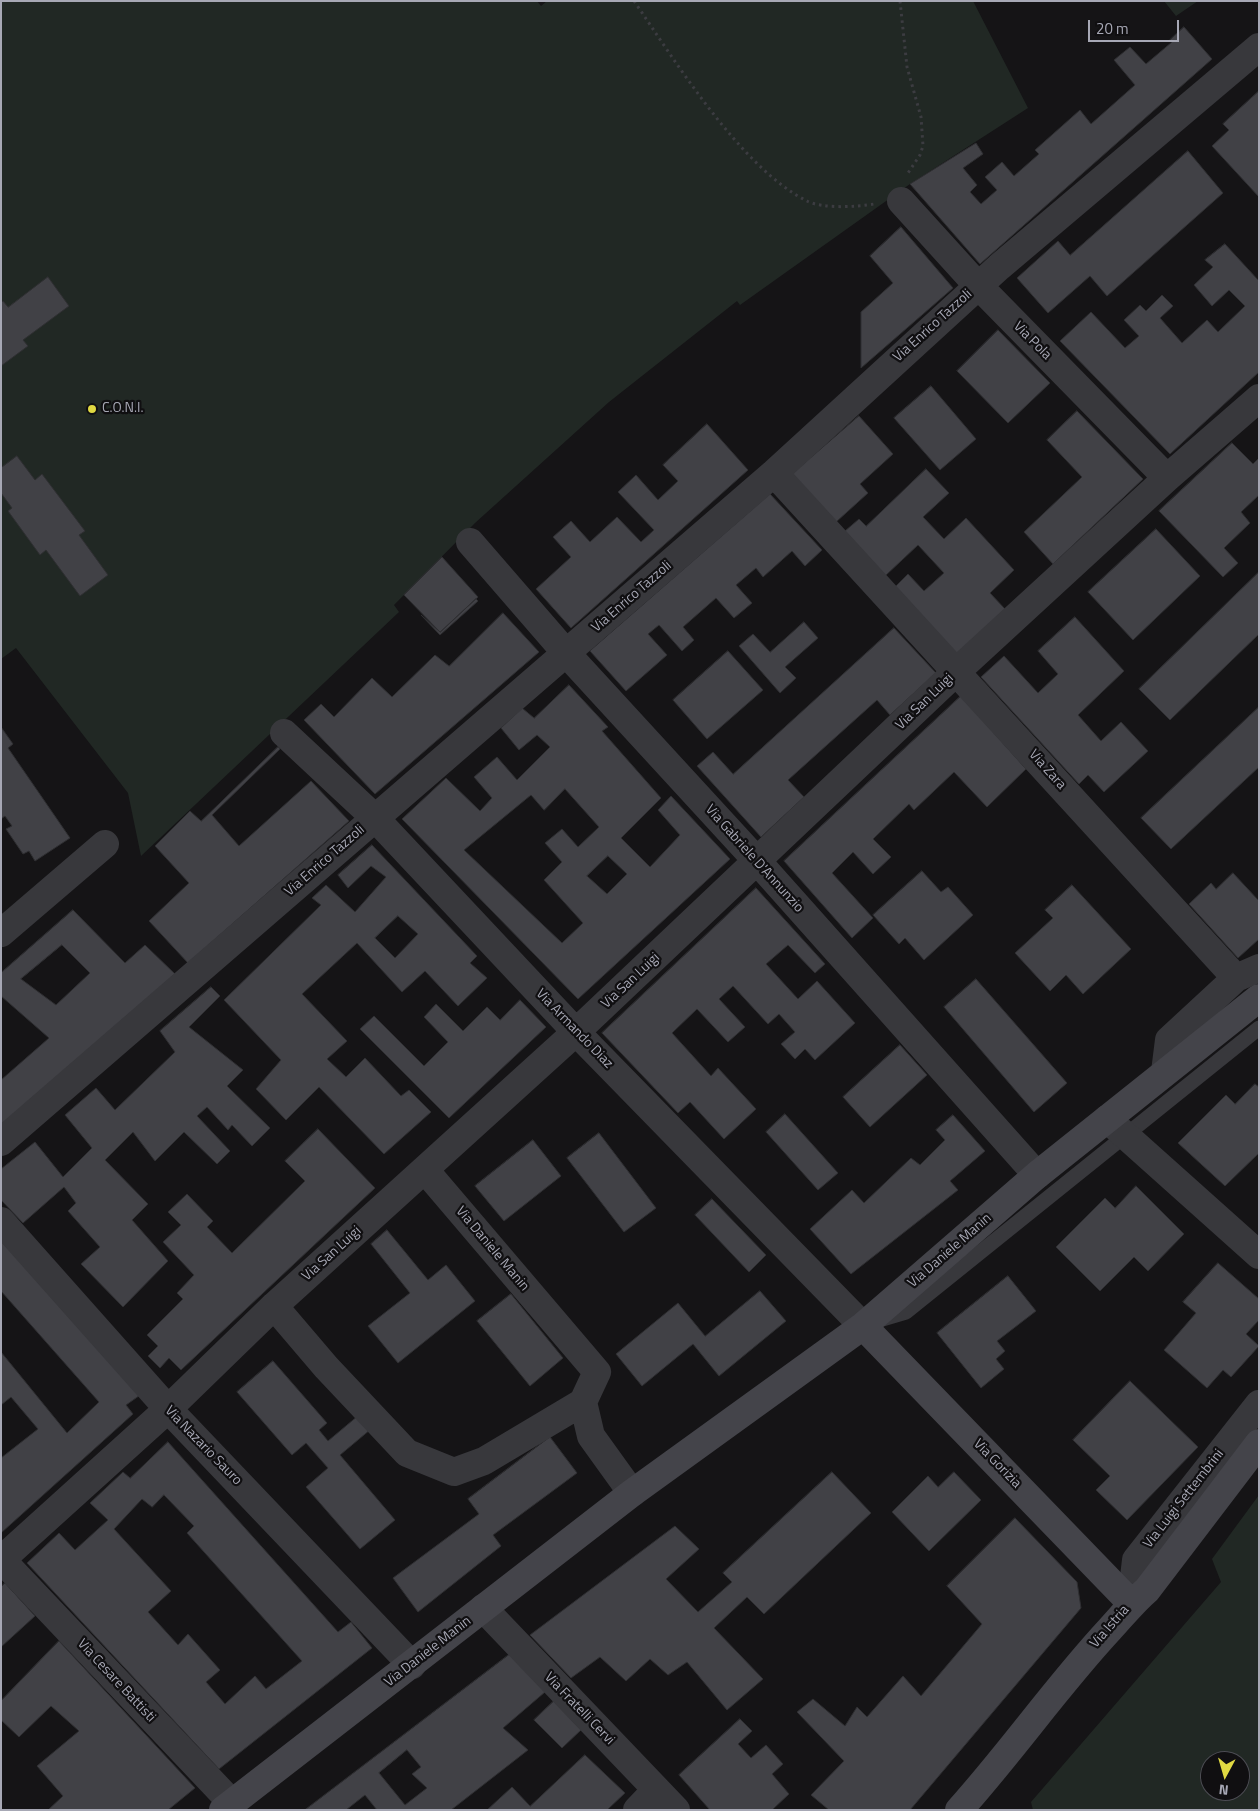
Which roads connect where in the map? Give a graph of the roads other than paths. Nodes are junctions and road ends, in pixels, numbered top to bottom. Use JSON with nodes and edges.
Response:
{"nodes":[{"id":1,"x":1259,"y":47,"type":"edge"},
{"id":2,"x":901,"y":201,"type":"road end"},
{"id":3,"x":978,"y":286,"type":"junction"},
{"id":4,"x":1259,"y":398,"type":"edge"},
{"id":5,"x":774,"y":473,"type":"junction"},
{"id":6,"x":1167,"y":478,"type":"junction"},
{"id":7,"x":470,"y":542,"type":"dead end"},
{"id":8,"x":566,"y":654,"type":"junction"},
{"id":9,"x":957,"y":672,"type":"junction"},
{"id":10,"x":284,"y":732,"type":"dead end"},
{"id":11,"x":375,"y":818,"type":"junction"},
{"id":12,"x":105,"y":844,"type":"dead end"},
{"id":13,"x":758,"y":862,"type":"junction"},
{"id":14,"x":1,"y":933,"type":"edge"},
{"id":15,"x":1248,"y":973,"type":"edge"},
{"id":16,"x":1259,"y":998,"type":"edge"},
{"id":17,"x":1259,"y":1028,"type":"edge"},
{"id":18,"x":576,"y":1032,"type":"junction"},
{"id":19,"x":1165,"y":1072,"type":"junction"},
{"id":20,"x":1116,"y":1127,"type":"junction"},
{"id":21,"x":1,"y":1142,"type":"edge"},
{"id":22,"x":424,"y":1170,"type":"junction"},
{"id":23,"x":1037,"y":1175,"type":"junction"},
{"id":24,"x":1,"y":1221,"type":"edge"},
{"id":25,"x":1259,"y":1255,"type":"edge"},
{"id":26,"x":274,"y":1306,"type":"junction"},
{"id":27,"x":864,"y":1326,"type":"junction"},
{"id":28,"x":583,"y":1402,"type":"junction"},
{"id":29,"x":1259,"y":1404,"type":"edge"},
{"id":30,"x":168,"y":1409,"type":"junction"},
{"id":31,"x":1259,"y":1424,"type":"edge"},
{"id":32,"x":1259,"y":1443,"type":"edge"},
{"id":33,"x":632,"y":1492,"type":"junction"},
{"id":34,"x":1,"y":1560,"type":"edge"},
{"id":35,"x":1131,"y":1603,"type":"junction"},
{"id":36,"x":483,"y":1608,"type":"junction"},
{"id":37,"x":412,"y":1665,"type":"junction"},
{"id":38,"x":656,"y":1790,"type":"junction"},
{"id":39,"x":228,"y":1806,"type":"edge"},
{"id":40,"x":637,"y":1810,"type":"edge"},
{"id":41,"x":676,"y":1810,"type":"edge"},
{"id":42,"x":959,"y":1810,"type":"edge"}],
"edges":[{"from":1,"to":3,"type":"street","name":"Via Enrico Tazzoli"},
{"from":2,"to":3,"type":"street","name":"Via Pola"},
{"from":3,"to":5,"type":"street","name":"Via Enrico Tazzoli"},
{"from":3,"to":6,"type":"street","name":"Via Pola"},
{"from":4,"to":6,"type":"street","name":"Via San Luigi"},
{"from":5,"to":8,"type":"street","name":"Via Enrico Tazzoli"},
{"from":5,"to":9,"type":"street","name":"Via Zara"},
{"from":6,"to":9,"type":"street","name":"Via San Luigi"},
{"from":7,"to":8,"type":"street","name":"Via Gabriele D'Annunzio"},
{"from":8,"to":11,"type":"street","name":"Via Enrico Tazzoli"},
{"from":8,"to":13,"type":"street","name":"Via Gabriele D'Annunzio"},
{"from":9,"to":13,"type":"street","name":"Via San Luigi"},
{"from":9,"to":15,"type":"street","name":"Via Zara"},
{"from":10,"to":11,"type":"street","name":"Via Armando Diaz"},
{"from":11,"to":18,"type":"street","name":"Via Armando Diaz"},
{"from":11,"to":21,"type":"street","name":"Via Enrico Tazzoli"},
{"from":12,"to":14,"type":"street"},
{"from":13,"to":18,"type":"street","name":"Via San Luigi"},
{"from":13,"to":23,"type":"street","name":"Via Gabriele D'Annunzio"},
{"from":15,"to":19,"type":"street","name":"Via Zara"},
{"from":16,"to":19,"type":"main road","name":"Via Daniele Manin"},
{"from":17,"to":20,"type":"lane"},
{"from":18,"to":22,"type":"street","name":"Via San Luigi"},
{"from":18,"to":27,"type":"street","name":"Via Armando Diaz"},
{"from":19,"to":20,"type":"main road","name":"Via Daniele Manin"},
{"from":20,"to":23,"type":"main road","name":"Via Daniele Manin"},
{"from":20,"to":25,"type":"street"},
{"from":20,"to":27,"type":"lane"},
{"from":22,"to":26,"type":"street","name":"Via San Luigi"},
{"from":22,"to":28,"type":"street","name":"Via Daniele Manin"},
{"from":23,"to":27,"type":"main road","name":"Via Daniele Manin"},
{"from":24,"to":30,"type":"street","name":"Via Nazario Sauro"},
{"from":26,"to":28,"type":"street"},
{"from":26,"to":30,"type":"street","name":"Via San Luigi"},
{"from":27,"to":33,"type":"main road","name":"Via Daniele Manin"},
{"from":27,"to":35,"type":"main road","name":"Via Gorizia"},
{"from":28,"to":33,"type":"street"},
{"from":29,"to":35,"type":"street","name":"Via Luigi Settembrini"},
{"from":30,"to":34,"type":"street","name":"Via San Luigi"},
{"from":30,"to":37,"type":"street","name":"Via Nazario Sauro"},
{"from":31,"to":35,"type":"lane"},
{"from":32,"to":35,"type":"main road","name":"Via Istria"},
{"from":33,"to":36,"type":"main road","name":"Via Daniele Manin"},
{"from":34,"to":39,"type":"street","name":"Via Cesare Battisti"},
{"from":35,"to":42,"type":"main road","name":"Via Istria"},
{"from":36,"to":37,"type":"main road","name":"Via Daniele Manin"},
{"from":36,"to":38,"type":"street","name":"Via Fratelli Cervi"},
{"from":37,"to":39,"type":"main road","name":"Via Daniele Manin"},
{"from":38,"to":40,"type":"street"},
{"from":38,"to":41,"type":"street","name":"Via Fratelli Cervi"}]}
